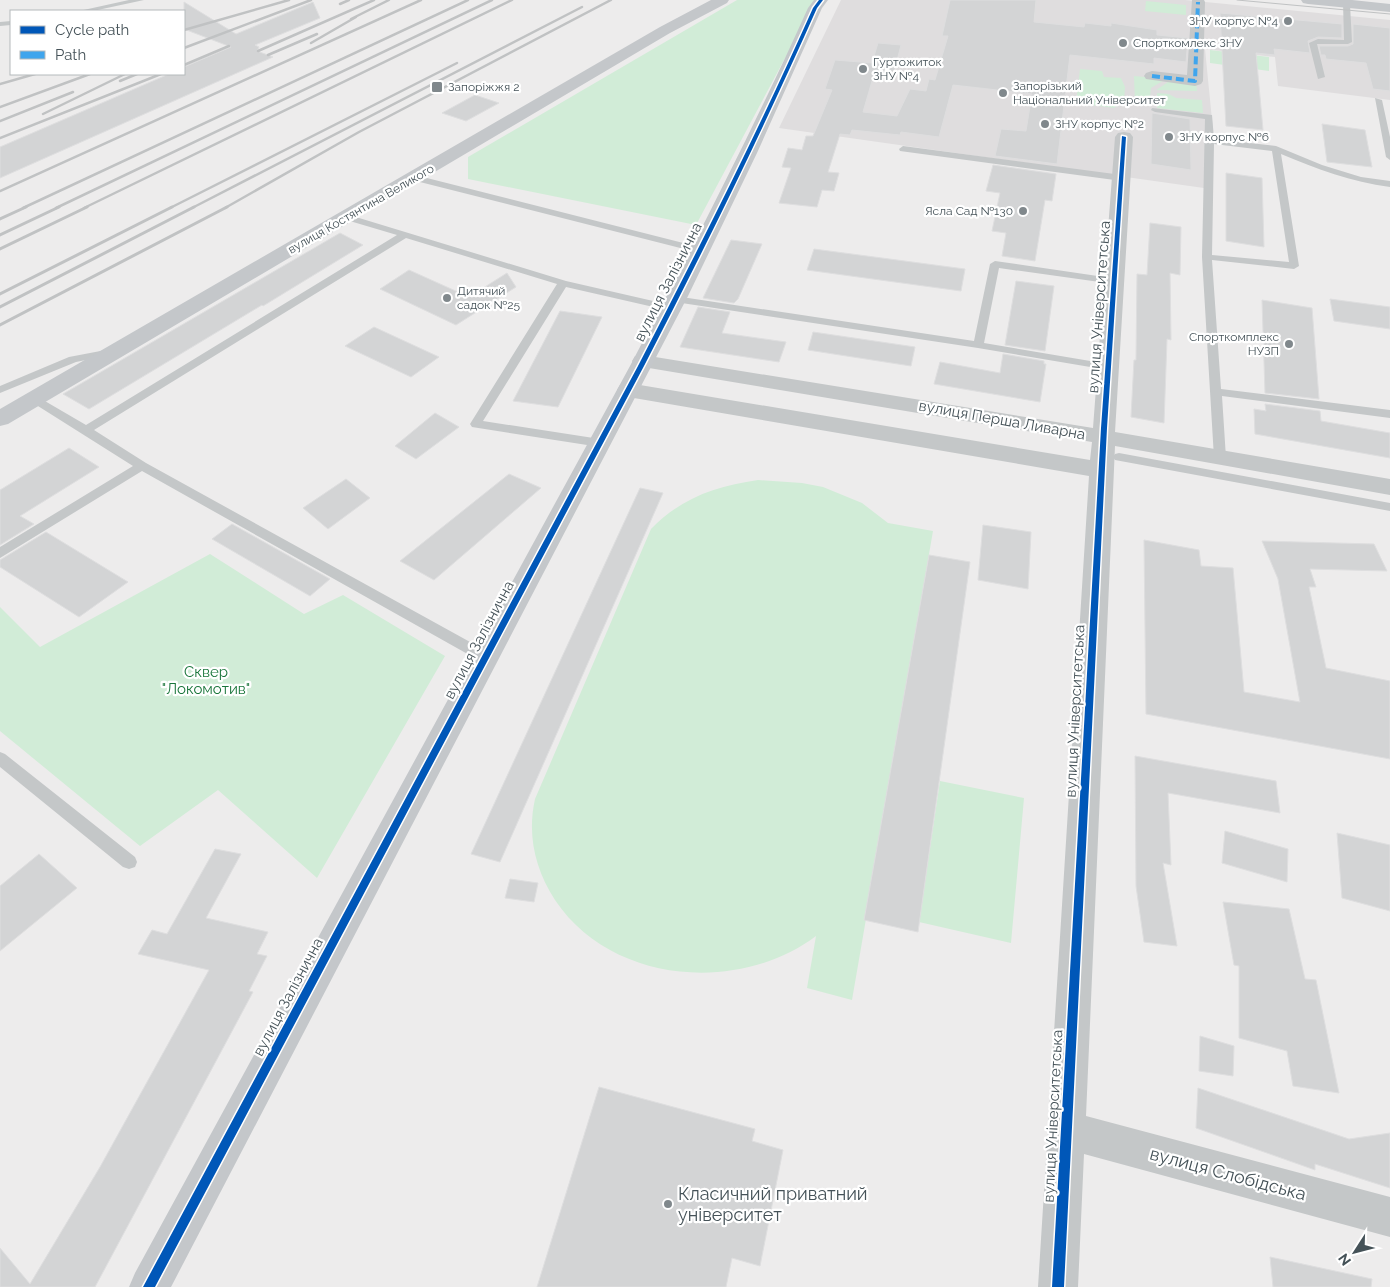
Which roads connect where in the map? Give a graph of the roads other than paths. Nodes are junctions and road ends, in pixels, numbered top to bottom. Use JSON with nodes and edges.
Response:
{"nodes":[{"id":1,"x":140,"y":0,"type":"edge"},
{"id":2,"x":722,"y":0,"type":"edge"},
{"id":3,"x":821,"y":0,"type":"edge"},
{"id":4,"x":1308,"y":0,"type":"edge"},
{"id":5,"x":1198,"y":2,"type":"dead end"},
{"id":6,"x":1346,"y":4,"type":"junction"},
{"id":7,"x":1390,"y":8,"type":"edge"},
{"id":8,"x":87,"y":10,"type":"edge"},
{"id":9,"x":1152,"y":76,"type":"dead end"},
{"id":10,"x":1321,"y":77,"type":"dead end"},
{"id":11,"x":1378,"y":100,"type":"dead end"},
{"id":12,"x":1155,"y":110,"type":"dead end"},
{"id":13,"x":1124,"y":137,"type":"dead end"},
{"id":14,"x":1210,"y":140,"type":"junction"},
{"id":15,"x":903,"y":149,"type":"dead end"},
{"id":16,"x":1276,"y":149,"type":"junction"},
{"id":17,"x":1390,"y":157,"type":"edge"},
{"id":18,"x":415,"y":178,"type":"junction"},
{"id":19,"x":1122,"y":178,"type":"junction"},
{"id":20,"x":1390,"y":184,"type":"edge"},
{"id":21,"x":346,"y":217,"type":"junction"},
{"id":22,"x":404,"y":235,"type":"junction"},
{"id":23,"x":700,"y":250,"type":"junction"},
{"id":24,"x":1207,"y":257,"type":"junction"},
{"id":25,"x":1114,"y":281,"type":"junction"},
{"id":26,"x":563,"y":283,"type":"junction"},
{"id":27,"x":673,"y":303,"type":"junction"},
{"id":28,"x":978,"y":345,"type":"junction"},
{"id":29,"x":117,"y":351,"type":"junction"},
{"id":30,"x":644,"y":361,"type":"junction"},
{"id":31,"x":1108,"y":367,"type":"junction"},
{"id":32,"x":0,"y":390,"type":"edge"},
{"id":33,"x":628,"y":390,"type":"junction"},
{"id":34,"x":1216,"y":392,"type":"junction"},
{"id":35,"x":34,"y":400,"type":"junction"},
{"id":36,"x":1390,"y":414,"type":"edge"},
{"id":37,"x":0,"y":419,"type":"edge"},
{"id":38,"x":86,"y":430,"type":"junction"},
{"id":39,"x":600,"y":443,"type":"junction"},
{"id":40,"x":1108,"y":455,"type":"junction"},
{"id":41,"x":1220,"y":458,"type":"junction"},
{"id":42,"x":142,"y":466,"type":"junction"},
{"id":43,"x":1390,"y":487,"type":"edge"},
{"id":44,"x":1390,"y":507,"type":"edge"},
{"id":45,"x":0,"y":553,"type":"edge"},
{"id":46,"x":485,"y":657,"type":"junction"},
{"id":47,"x":0,"y":758,"type":"edge"},
{"id":48,"x":129,"y":862,"type":"dead end"},
{"id":49,"x":1066,"y":1130,"type":"junction"},
{"id":50,"x":1390,"y":1217,"type":"edge"},
{"id":51,"x":149,"y":1287,"type":"edge"},
{"id":52,"x":1058,"y":1287,"type":"edge"}],
"edges":[{"from":1,"to":8,"type":"lane"},
{"from":2,"to":18,"type":"street","name":"вулиця Костянтина Великого"},
{"from":3,"to":23,"type":"street","name":"вулиця Залізнична"},
{"from":4,"to":6,"type":"street"},
{"from":5,"to":9,"type":"street"},
{"from":6,"to":7,"type":"street"},
{"from":6,"to":10,"type":"lane"},
{"from":11,"to":17,"type":"lane"},
{"from":12,"to":14,"type":"lane"},
{"from":13,"to":19,"type":"street","name":"вулиця Університетська"},
{"from":14,"to":16,"type":"lane"},
{"from":14,"to":24,"type":"lane"},
{"from":15,"to":19,"type":"lane"},
{"from":16,"to":20,"type":"lane"},
{"from":16,"to":24,"type":"lane"},
{"from":18,"to":21,"type":"street","name":"вулиця Костянтина Великого"},
{"from":18,"to":23,"type":"lane"},
{"from":19,"to":25,"type":"street","name":"вулиця Університетська"},
{"from":21,"to":22,"type":"lane"},
{"from":21,"to":29,"type":"street","name":"вулиця Костянтина Великого"},
{"from":22,"to":26,"type":"lane"},
{"from":22,"to":38,"type":"lane"},
{"from":23,"to":27,"type":"street","name":"вулиця Залізнична"},
{"from":24,"to":34,"type":"lane"},
{"from":25,"to":28,"type":"lane"},
{"from":25,"to":31,"type":"street","name":"вулиця Університетська"},
{"from":26,"to":27,"type":"lane"},
{"from":26,"to":39,"type":"lane"},
{"from":27,"to":28,"type":"lane"},
{"from":27,"to":30,"type":"street","name":"вулиця Залізнична"},
{"from":28,"to":31,"type":"lane"},
{"from":29,"to":32,"type":"lane"},
{"from":29,"to":35,"type":"street","name":"вулиця Костянтина Великого"},
{"from":30,"to":33,"type":"street","name":"вулиця Залізнична"},
{"from":30,"to":40,"type":"street","name":"вулиця Перша Ливарна"},
{"from":31,"to":40,"type":"street","name":"вулиця Університетська"},
{"from":33,"to":39,"type":"street","name":"вулиця Залізнична"},
{"from":33,"to":40,"type":"street","name":"вулиця Перша Ливарна"},
{"from":34,"to":36,"type":"lane"},
{"from":34,"to":41,"type":"lane"},
{"from":35,"to":37,"type":"street","name":"вулиця Костянтина Великого"},
{"from":35,"to":38,"type":"lane"},
{"from":38,"to":42,"type":"lane"},
{"from":39,"to":46,"type":"street","name":"вулиця Залізнична"},
{"from":40,"to":41,"type":"street","name":"вулиця Перша Ливарна"},
{"from":40,"to":44,"type":"lane"},
{"from":40,"to":49,"type":"street","name":"вулиця Університетська"},
{"from":41,"to":43,"type":"street","name":"вулиця Перша Ливарна"},
{"from":42,"to":45,"type":"lane"},
{"from":42,"to":46,"type":"lane"},
{"from":46,"to":51,"type":"street","name":"вулиця Залізнична"},
{"from":47,"to":48,"type":"lane"},
{"from":49,"to":50,"type":"street","name":"вулиця Слобідська"},
{"from":49,"to":52,"type":"street","name":"вулиця Університетська"}]}
